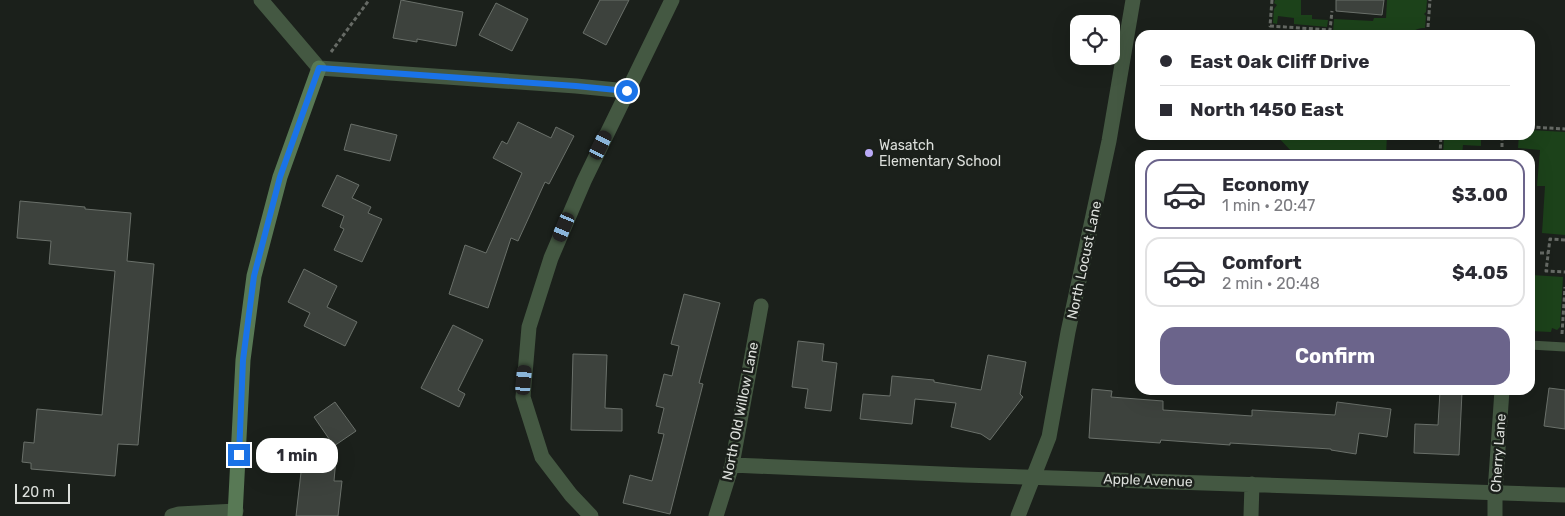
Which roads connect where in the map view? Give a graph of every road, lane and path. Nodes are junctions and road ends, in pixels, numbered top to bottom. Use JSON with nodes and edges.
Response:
{"nodes":[{"id":1,"x":261,"y":0,"type":"edge"},
{"id":2,"x":369,"y":0,"type":"edge"},
{"id":3,"x":672,"y":0,"type":"edge"},
{"id":4,"x":1133,"y":0,"type":"edge"},
{"id":5,"x":1272,"y":0,"type":"edge"},
{"id":6,"x":1430,"y":0,"type":"edge"},
{"id":7,"x":1332,"y":11,"type":"dead end"},
{"id":8,"x":1428,"y":27,"type":"dead end"},
{"id":9,"x":319,"y":68,"type":"junction"},
{"id":10,"x":627,"y":91,"type":"junction"},
{"id":11,"x":1535,"y":127,"type":"edge"},
{"id":12,"x":1565,"y":129,"type":"edge"},
{"id":13,"x":1502,"y":140,"type":"edge"},
{"id":14,"x":1502,"y":147,"type":"dead end"},
{"id":15,"x":1565,"y":240,"type":"edge"},
{"id":16,"x":1540,"y":253,"type":"dead end"},
{"id":17,"x":1548,"y":253,"type":"junction"},
{"id":18,"x":1565,"y":272,"type":"edge"},
{"id":19,"x":1565,"y":287,"type":"edge"},
{"id":20,"x":761,"y":306,"type":"dead end"},
{"id":21,"x":1554,"y":335,"type":"dead end"},
{"id":22,"x":1535,"y":345,"type":"edge"},
{"id":23,"x":1565,"y":347,"type":"edge"},
{"id":24,"x":1502,"y":395,"type":"edge"},
{"id":25,"x":732,"y":465,"type":"junction"},
{"id":26,"x":1033,"y":476,"type":"junction"},
{"id":27,"x":1252,"y":484,"type":"junction"},
{"id":28,"x":1495,"y":492,"type":"junction"},
{"id":29,"x":1565,"y":495,"type":"edge"},
{"id":30,"x":236,"y":514,"type":"edge"},
{"id":31,"x":172,"y":516,"type":"edge"},
{"id":32,"x":591,"y":516,"type":"edge"},
{"id":33,"x":716,"y":516,"type":"edge"},
{"id":34,"x":1018,"y":516,"type":"edge"},
{"id":35,"x":1251,"y":516,"type":"edge"},
{"id":36,"x":1495,"y":516,"type":"edge"}],
"edges":[{"from":1,"to":9,"type":"street"},
{"from":2,"to":9,"type":"path"},
{"from":3,"to":10,"type":"street"},
{"from":4,"to":26,"type":"street","name":"North Locust Lane"},
{"from":5,"to":7,"type":"path"},
{"from":6,"to":8,"type":"path"},
{"from":9,"to":10,"type":"street"},
{"from":9,"to":30,"type":"street"},
{"from":10,"to":32,"type":"street"},
{"from":11,"to":12,"type":"path"},
{"from":13,"to":14,"type":"path"},
{"from":15,"to":17,"type":"path"},
{"from":16,"to":17,"type":"path"},
{"from":17,"to":18,"type":"path"},
{"from":19,"to":21,"type":"path"},
{"from":20,"to":25,"type":"street","name":"North Old Willow Lane"},
{"from":22,"to":23,"type":"lane"},
{"from":24,"to":28,"type":"street","name":"Cherry Lane"},
{"from":25,"to":26,"type":"street","name":"Apple Avenue"},
{"from":25,"to":33,"type":"street","name":"North Old Willow Lane"},
{"from":26,"to":27,"type":"street","name":"Apple Avenue"},
{"from":26,"to":34,"type":"street","name":"North Locust Lane"},
{"from":27,"to":28,"type":"street","name":"Apple Avenue"},
{"from":27,"to":35,"type":"street"},
{"from":28,"to":29,"type":"street","name":"Apple Avenue"},
{"from":28,"to":36,"type":"street","name":"Cherry Lane"},
{"from":30,"to":31,"type":"street"}]}
